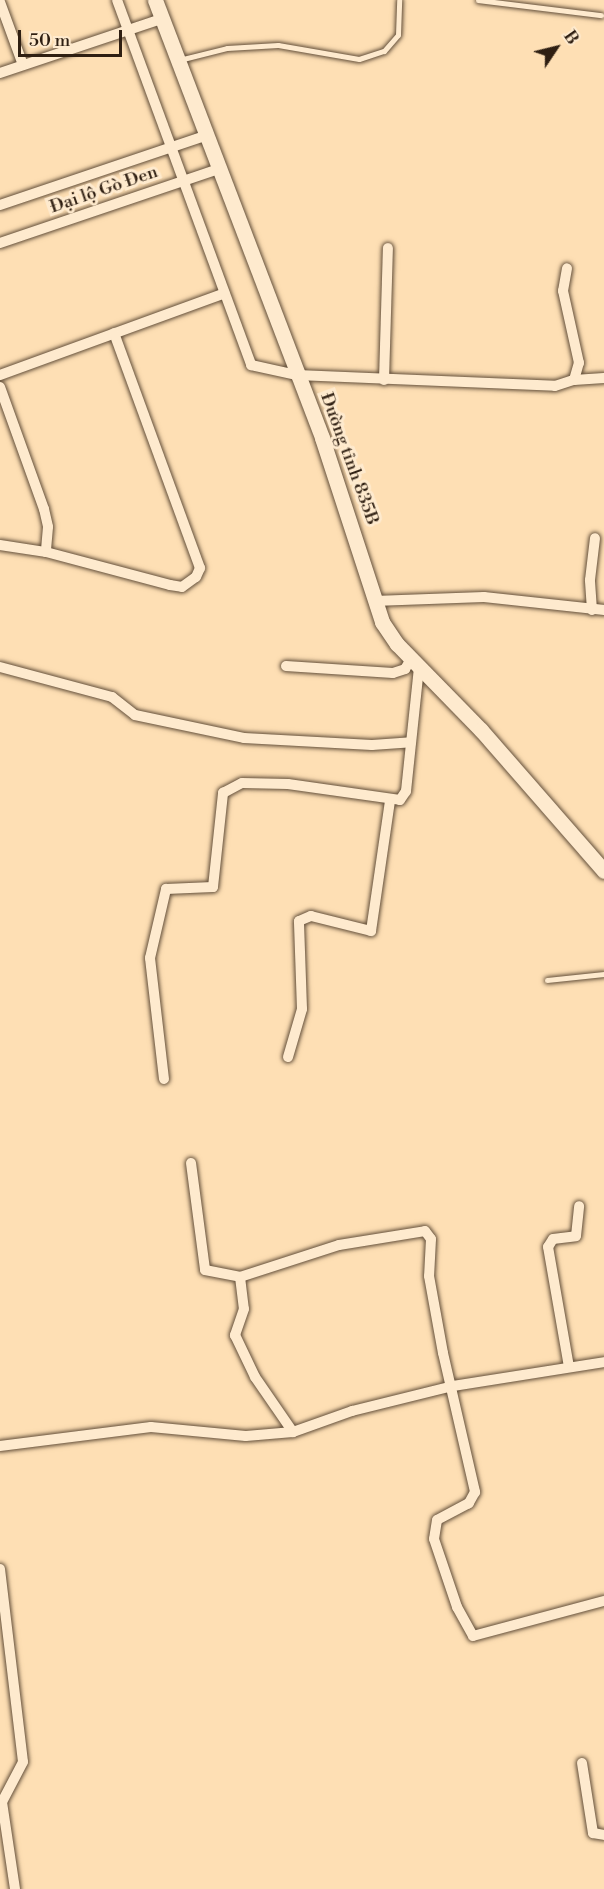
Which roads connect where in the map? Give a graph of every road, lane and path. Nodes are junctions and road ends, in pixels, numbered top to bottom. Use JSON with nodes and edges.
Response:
{"nodes":[{"id":1,"x":117,"y":0,"type":"edge"},
{"id":2,"x":155,"y":0,"type":"edge"},
{"id":3,"x":399,"y":0,"type":"edge"},
{"id":4,"x":478,"y":0,"type":"edge"},
{"id":5,"x":0,"y":2,"type":"edge"},
{"id":6,"x":601,"y":15,"type":"dead end"},
{"id":7,"x":161,"y":19,"type":"junction"},
{"id":8,"x":127,"y":30,"type":"junction"},
{"id":9,"x":177,"y":61,"type":"junction"},
{"id":10,"x":23,"y":65,"type":"junction"},
{"id":11,"x":0,"y":73,"type":"edge"},
{"id":12,"x":205,"y":136,"type":"junction"},
{"id":13,"x":172,"y":147,"type":"junction"},
{"id":14,"x":218,"y":169,"type":"junction"},
{"id":15,"x":185,"y":180,"type":"junction"},
{"id":16,"x":0,"y":204,"type":"edge"},
{"id":17,"x":0,"y":243,"type":"edge"},
{"id":18,"x":388,"y":248,"type":"dead end"},
{"id":19,"x":567,"y":268,"type":"dead end"},
{"id":20,"x":225,"y":293,"type":"junction"},
{"id":21,"x":114,"y":333,"type":"junction"},
{"id":22,"x":0,"y":375,"type":"edge"},
{"id":23,"x":297,"y":375,"type":"junction"},
{"id":24,"x":604,"y":378,"type":"edge"},
{"id":25,"x":384,"y":380,"type":"junction"},
{"id":26,"x":574,"y":380,"type":"junction"},
{"id":27,"x":0,"y":387,"type":"edge"},
{"id":28,"x":595,"y":538,"type":"dead end"},
{"id":29,"x":0,"y":545,"type":"edge"},
{"id":30,"x":46,"y":552,"type":"junction"},
{"id":31,"x":374,"y":601,"type":"junction"},
{"id":32,"x":592,"y":610,"type":"junction"},
{"id":33,"x":604,"y":610,"type":"edge"},
{"id":34,"x":415,"y":663,"type":"junction"},
{"id":35,"x":286,"y":666,"type":"dead end"},
{"id":36,"x":0,"y":667,"type":"edge"},
{"id":37,"x":411,"y":742,"type":"junction"},
{"id":38,"x":390,"y":801,"type":"junction"},
{"id":39,"x":604,"y":871,"type":"edge"},
{"id":40,"x":604,"y":974,"type":"edge"},
{"id":41,"x":547,"y":980,"type":"dead end"},
{"id":42,"x":288,"y":1057,"type":"dead end"},
{"id":43,"x":164,"y":1079,"type":"dead end"},
{"id":44,"x":191,"y":1163,"type":"dead end"},
{"id":45,"x":579,"y":1206,"type":"dead end"},
{"id":46,"x":240,"y":1277,"type":"junction"},
{"id":47,"x":604,"y":1362,"type":"edge"},
{"id":48,"x":569,"y":1366,"type":"junction"},
{"id":49,"x":453,"y":1386,"type":"junction"},
{"id":50,"x":293,"y":1432,"type":"junction"},
{"id":51,"x":0,"y":1446,"type":"edge"},
{"id":52,"x":0,"y":1569,"type":"edge"},
{"id":53,"x":604,"y":1601,"type":"edge"},
{"id":54,"x":582,"y":1763,"type":"dead end"},
{"id":55,"x":604,"y":1835,"type":"edge"},
{"id":56,"x":15,"y":1889,"type":"edge"}],
"edges":[{"from":1,"to":8,"type":"street"},
{"from":2,"to":7,"type":"main road","name":"Đường tỉnh 835B"},
{"from":3,"to":9,"type":"lane"},
{"from":4,"to":6,"type":"lane"},
{"from":5,"to":10,"type":"street"},
{"from":7,"to":8,"type":"street"},
{"from":7,"to":9,"type":"main road","name":"Đường tỉnh 835B"},
{"from":8,"to":10,"type":"street"},
{"from":8,"to":13,"type":"street"},
{"from":9,"to":12,"type":"main road","name":"Đường tỉnh 835B"},
{"from":10,"to":11,"type":"street"},
{"from":12,"to":13,"type":"street","name":"Đại lộ Gò Đen"},
{"from":12,"to":14,"type":"main road","name":"Đường tỉnh 835B"},
{"from":13,"to":15,"type":"street"},
{"from":13,"to":16,"type":"street","name":"Đại lộ Gò Đen"},
{"from":14,"to":15,"type":"street","name":"Đại lộ Gò Đen"},
{"from":14,"to":23,"type":"main road","name":"Đường tỉnh 835B"},
{"from":15,"to":17,"type":"street","name":"Đại lộ Gò Đen"},
{"from":15,"to":20,"type":"street"},
{"from":18,"to":25,"type":"street"},
{"from":19,"to":26,"type":"street"},
{"from":20,"to":21,"type":"street"},
{"from":20,"to":23,"type":"street"},
{"from":21,"to":22,"type":"street"},
{"from":21,"to":30,"type":"street"},
{"from":23,"to":25,"type":"street"},
{"from":23,"to":31,"type":"main road","name":"Đường tỉnh 835B"},
{"from":24,"to":26,"type":"street"},
{"from":25,"to":26,"type":"street"},
{"from":27,"to":30,"type":"street"},
{"from":28,"to":32,"type":"street"},
{"from":29,"to":30,"type":"street"},
{"from":31,"to":32,"type":"street"},
{"from":31,"to":34,"type":"main road","name":"Đường tỉnh 835B"},
{"from":32,"to":33,"type":"street"},
{"from":34,"to":35,"type":"street"},
{"from":34,"to":37,"type":"street"},
{"from":34,"to":39,"type":"main road","name":"Đường tỉnh 835B"},
{"from":36,"to":37,"type":"street"},
{"from":37,"to":38,"type":"street"},
{"from":38,"to":42,"type":"street"},
{"from":38,"to":43,"type":"street"},
{"from":40,"to":41,"type":"lane"},
{"from":44,"to":46,"type":"street"},
{"from":45,"to":48,"type":"street"},
{"from":46,"to":49,"type":"street"},
{"from":46,"to":50,"type":"street"},
{"from":47,"to":48,"type":"street"},
{"from":48,"to":49,"type":"street"},
{"from":49,"to":50,"type":"street"},
{"from":49,"to":53,"type":"street"},
{"from":50,"to":51,"type":"street"},
{"from":52,"to":56,"type":"street"},
{"from":54,"to":55,"type":"street"}]}
